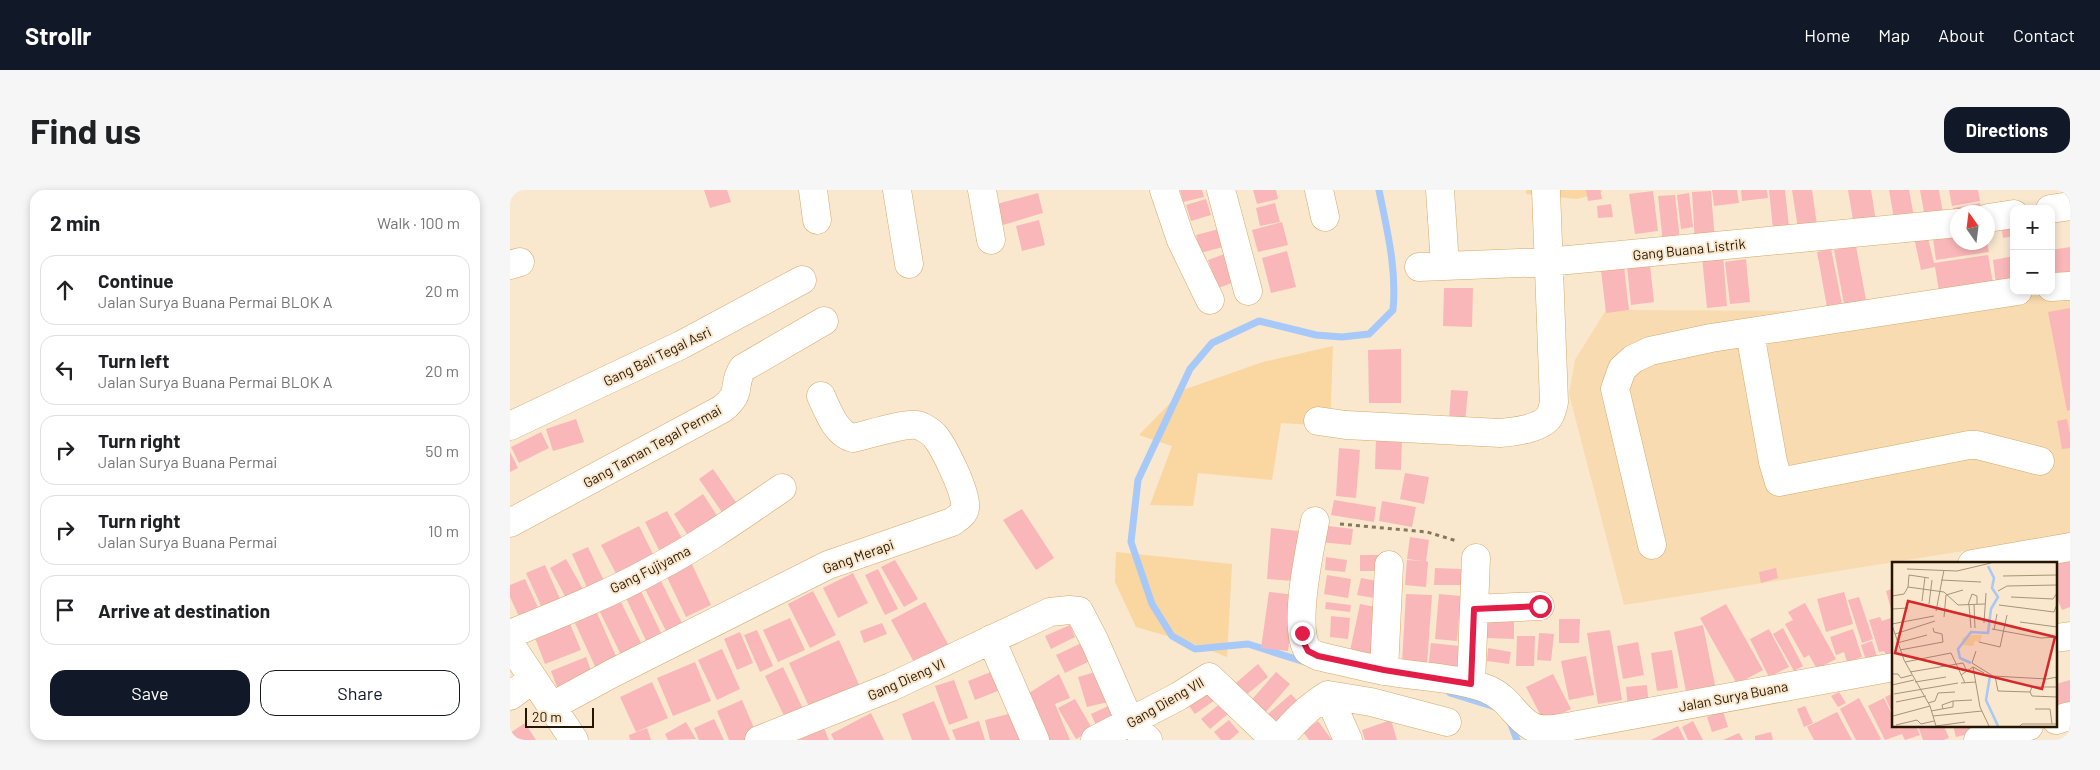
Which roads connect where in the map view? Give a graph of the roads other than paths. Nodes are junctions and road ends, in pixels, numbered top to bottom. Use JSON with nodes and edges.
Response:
{"nodes":[{"id":1,"x":813,"y":190,"type":"edge"},
{"id":2,"x":897,"y":190,"type":"edge"},
{"id":3,"x":982,"y":190,"type":"edge"},
{"id":4,"x":1164,"y":190,"type":"edge"},
{"id":5,"x":1221,"y":190,"type":"edge"},
{"id":6,"x":1319,"y":190,"type":"edge"},
{"id":7,"x":1440,"y":190,"type":"edge"},
{"id":8,"x":1546,"y":190,"type":"edge"},
{"id":9,"x":2070,"y":206,"type":"edge"},
{"id":10,"x":2055,"y":208,"type":"edge"},
{"id":11,"x":2010,"y":215,"type":"edge"},
{"id":12,"x":1325,"y":217,"type":"dead end"},
{"id":13,"x":1995,"y":217,"type":"edge"},
{"id":14,"x":817,"y":220,"type":"dead end"},
{"id":15,"x":1950,"y":224,"type":"edge"},
{"id":16,"x":991,"y":240,"type":"dead end"},
{"id":17,"x":1547,"y":262,"type":"junction"},
{"id":18,"x":909,"y":264,"type":"dead end"},
{"id":19,"x":802,"y":280,"type":"dead end"},
{"id":20,"x":2070,"y":286,"type":"edge"},
{"id":21,"x":2055,"y":287,"type":"edge"},
{"id":22,"x":1248,"y":291,"type":"dead end"},
{"id":23,"x":2010,"y":292,"type":"edge"},
{"id":24,"x":1210,"y":300,"type":"dead end"},
{"id":25,"x":824,"y":321,"type":"dead end"},
{"id":26,"x":1750,"y":333,"type":"junction"},
{"id":27,"x":821,"y":396,"type":"dead end"},
{"id":28,"x":1318,"y":421,"type":"dead end"},
{"id":29,"x":510,"y":426,"type":"edge"},
{"id":30,"x":2040,"y":461,"type":"dead end"},
{"id":31,"x":782,"y":488,"type":"dead end"},
{"id":32,"x":1316,"y":521,"type":"road end"},
{"id":33,"x":510,"y":523,"type":"edge"},
{"id":34,"x":1652,"y":545,"type":"dead end"},
{"id":35,"x":2070,"y":547,"type":"edge"},
{"id":36,"x":1476,"y":558,"type":"road end"},
{"id":37,"x":1984,"y":562,"type":"edge"},
{"id":38,"x":1390,"y":565,"type":"dead end"},
{"id":39,"x":1540,"y":606,"type":"dead end"},
{"id":40,"x":1474,"y":609,"type":"junction"},
{"id":41,"x":510,"y":634,"type":"edge"},
{"id":42,"x":991,"y":640,"type":"junction"},
{"id":43,"x":510,"y":644,"type":"edge"},
{"id":44,"x":1892,"y":667,"type":"edge"},
{"id":45,"x":1384,"y":670,"type":"junction"},
{"id":46,"x":533,"y":679,"type":"junction"},
{"id":47,"x":1471,"y":684,"type":"junction"},
{"id":48,"x":1328,"y":695,"type":"junction"},
{"id":49,"x":510,"y":696,"type":"edge"},
{"id":50,"x":552,"y":706,"type":"junction"},
{"id":51,"x":1447,"y":722,"type":"dead end"},
{"id":52,"x":2022,"y":728,"type":"edge"},
{"id":53,"x":1139,"y":731,"type":"edge"},
{"id":54,"x":1567,"y":732,"type":"edge"},
{"id":55,"x":574,"y":740,"type":"edge"},
{"id":56,"x":759,"y":740,"type":"edge"},
{"id":57,"x":1035,"y":740,"type":"edge"},
{"id":58,"x":1095,"y":740,"type":"edge"},
{"id":59,"x":1275,"y":740,"type":"edge"},
{"id":60,"x":1279,"y":740,"type":"edge"},
{"id":61,"x":1348,"y":740,"type":"edge"},
{"id":62,"x":1978,"y":740,"type":"edge"}],
"edges":[{"from":1,"to":14,"type":"street"},
{"from":2,"to":18,"type":"street"},
{"from":3,"to":16,"type":"street"},
{"from":4,"to":24,"type":"street"},
{"from":5,"to":22,"type":"street"},
{"from":6,"to":12,"type":"street"},
{"from":7,"to":17,"type":"street","name":"Gang Buana Listrik"},
{"from":8,"to":17,"type":"street"},
{"from":9,"to":10,"type":"street"},
{"from":11,"to":13,"type":"street"},
{"from":15,"to":17,"type":"street","name":"Gang Buana Listrik"},
{"from":17,"to":28,"type":"street"},
{"from":19,"to":29,"type":"street","name":"Gang Bali Tegal Asri"},
{"from":20,"to":21,"type":"street"},
{"from":23,"to":26,"type":"street"},
{"from":25,"to":33,"type":"street","name":"Gang Taman Tegal Permai"},
{"from":26,"to":30,"type":"street"},
{"from":26,"to":34,"type":"street"},
{"from":27,"to":50,"type":"street","name":"Gang Merapi"},
{"from":31,"to":41,"type":"street","name":"Gang Fujiyama"},
{"from":32,"to":45,"type":"street"},
{"from":35,"to":37,"type":"street"},
{"from":36,"to":40,"type":"street"},
{"from":38,"to":45,"type":"street"},
{"from":39,"to":40,"type":"street"},
{"from":40,"to":47,"type":"street"},
{"from":42,"to":53,"type":"street","name":"Gang Dieng VI"},
{"from":42,"to":56,"type":"street","name":"Gang Dieng VI"},
{"from":42,"to":57,"type":"street"},
{"from":43,"to":46,"type":"street"},
{"from":44,"to":54,"type":"street","name":"Jalan Surya Buana"},
{"from":45,"to":47,"type":"street"},
{"from":46,"to":49,"type":"street"},
{"from":46,"to":50,"type":"street"},
{"from":47,"to":54,"type":"street"},
{"from":48,"to":51,"type":"street"},
{"from":48,"to":60,"type":"street"},
{"from":48,"to":61,"type":"street"},
{"from":50,"to":55,"type":"street"},
{"from":52,"to":62,"type":"street"},
{"from":53,"to":58,"type":"street","name":"Gang Dieng VII"},
{"from":53,"to":59,"type":"street","name":"Gang Dieng VII"}]}
